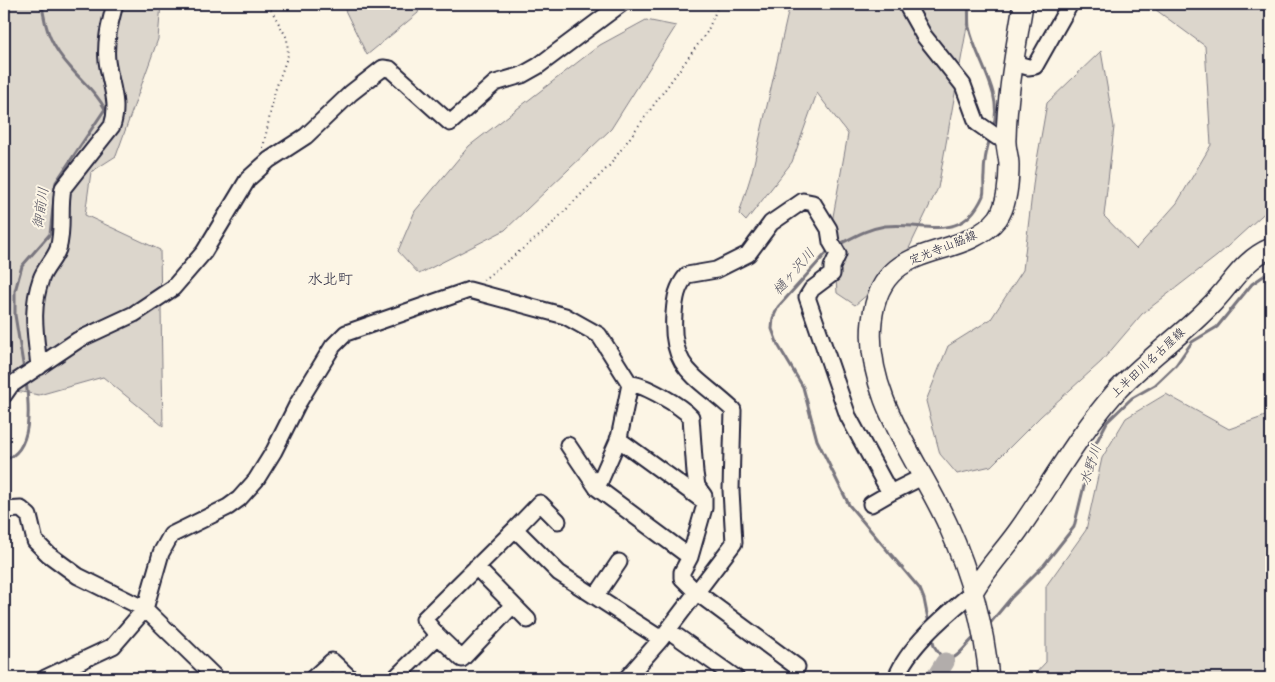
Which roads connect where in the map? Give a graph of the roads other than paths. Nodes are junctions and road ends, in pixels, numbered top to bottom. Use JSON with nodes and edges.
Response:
{"nodes":[{"id":1,"x":115,"y":4,"type":"edge"},
{"id":2,"x":621,"y":4,"type":"edge"},
{"id":3,"x":906,"y":4,"type":"edge"},
{"id":4,"x":1024,"y":4,"type":"edge"},
{"id":5,"x":1070,"y":4,"type":"edge"},
{"id":6,"x":1014,"y":63,"type":"junction"},
{"id":7,"x":1001,"y":138,"type":"junction"},
{"id":8,"x":1271,"y":248,"type":"edge"},
{"id":9,"x":30,"y":373,"type":"junction"},
{"id":10,"x":630,"y":384,"type":"junction"},
{"id":11,"x":4,"y":395,"type":"edge"},
{"id":12,"x":618,"y":439,"type":"junction"},
{"id":13,"x":568,"y":445,"type":"dead end"},
{"id":14,"x":924,"y":476,"type":"junction"},
{"id":15,"x":597,"y":488,"type":"junction"},
{"id":16,"x":890,"y":493,"type":"junction"},
{"id":17,"x":704,"y":501,"type":"junction"},
{"id":18,"x":871,"y":504,"type":"dead end"},
{"id":19,"x":4,"y":510,"type":"edge"},
{"id":20,"x":558,"y":521,"type":"dead end"},
{"id":21,"x":515,"y":529,"type":"junction"},
{"id":22,"x":690,"y":557,"type":"junction"},
{"id":23,"x":619,"y":562,"type":"dead end"},
{"id":24,"x":476,"y":567,"type":"junction"},
{"id":25,"x":696,"y":592,"type":"junction"},
{"id":26,"x":973,"y":592,"type":"junction"},
{"id":27,"x":596,"y":596,"type":"junction"},
{"id":28,"x":513,"y":605,"type":"junction"},
{"id":29,"x":145,"y":609,"type":"junction"},
{"id":30,"x":528,"y":620,"type":"dead end"},
{"id":31,"x":664,"y":635,"type":"junction"},
{"id":32,"x":438,"y":636,"type":"junction"},
{"id":33,"x":797,"y":667,"type":"dead end"},
{"id":34,"x":45,"y":678,"type":"edge"},
{"id":35,"x":216,"y":678,"type":"edge"},
{"id":36,"x":313,"y":678,"type":"edge"},
{"id":37,"x":350,"y":678,"type":"edge"},
{"id":38,"x":395,"y":678,"type":"edge"},
{"id":39,"x":627,"y":678,"type":"edge"},
{"id":40,"x":736,"y":678,"type":"edge"},
{"id":41,"x":896,"y":678,"type":"edge"},
{"id":42,"x":989,"y":678,"type":"edge"}],
"edges":[{"from":1,"to":9,"type":"street"},
{"from":2,"to":9,"type":"street"},
{"from":3,"to":7,"type":"street"},
{"from":4,"to":6,"type":"main road","name":"定光寺山脇線"},
{"from":5,"to":6,"type":"street"},
{"from":6,"to":7,"type":"main road","name":"定光寺山脇線"},
{"from":7,"to":14,"type":"main road","name":"定光寺山脇線"},
{"from":8,"to":26,"type":"main road","name":"上半田川名古屋線"},
{"from":9,"to":11,"type":"street"},
{"from":10,"to":12,"type":"street"},
{"from":10,"to":17,"type":"street"},
{"from":10,"to":29,"type":"street"},
{"from":12,"to":15,"type":"street"},
{"from":12,"to":17,"type":"street"},
{"from":13,"to":15,"type":"street"},
{"from":14,"to":16,"type":"street"},
{"from":14,"to":26,"type":"main road","name":"定光寺山脇線"},
{"from":15,"to":22,"type":"street"},
{"from":16,"to":18,"type":"street"},
{"from":16,"to":25,"type":"street"},
{"from":17,"to":22,"type":"street"},
{"from":19,"to":29,"type":"street"},
{"from":20,"to":21,"type":"street"},
{"from":21,"to":24,"type":"street"},
{"from":21,"to":27,"type":"street"},
{"from":22,"to":25,"type":"street"},
{"from":23,"to":27,"type":"street"},
{"from":24,"to":28,"type":"street"},
{"from":24,"to":32,"type":"street"},
{"from":25,"to":31,"type":"street"},
{"from":25,"to":33,"type":"street"},
{"from":26,"to":41,"type":"street"},
{"from":26,"to":42,"type":"main road","name":"定光寺山脇線"},
{"from":27,"to":31,"type":"street"},
{"from":28,"to":30,"type":"street"},
{"from":28,"to":32,"type":"street"},
{"from":29,"to":34,"type":"street"},
{"from":29,"to":35,"type":"street"},
{"from":31,"to":39,"type":"street"},
{"from":31,"to":40,"type":"street"},
{"from":32,"to":38,"type":"street"},
{"from":36,"to":37,"type":"street"}]}
